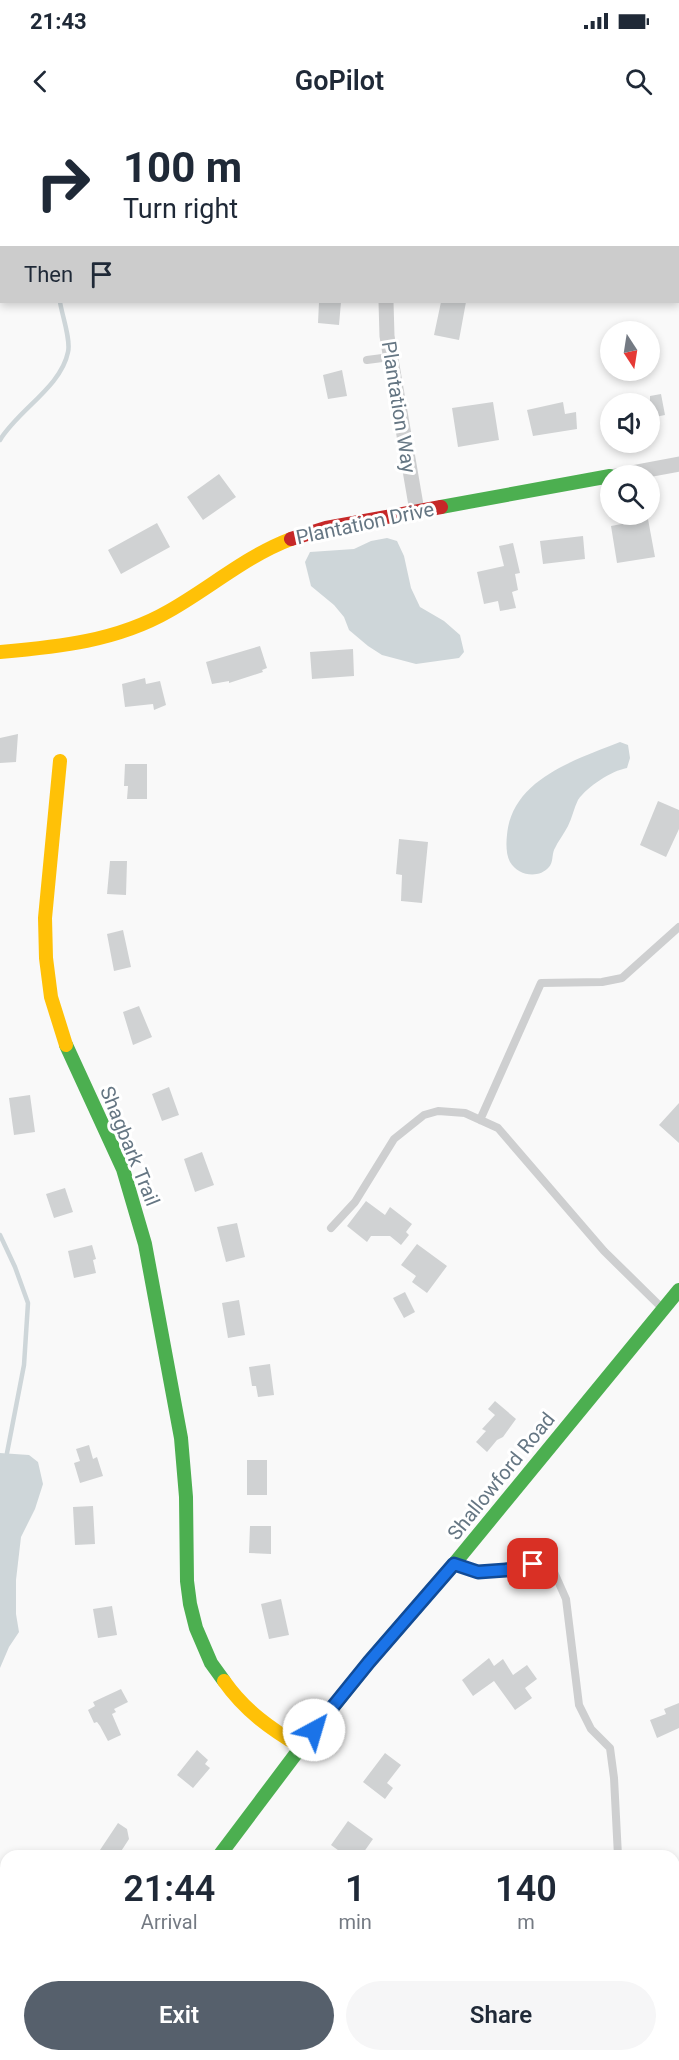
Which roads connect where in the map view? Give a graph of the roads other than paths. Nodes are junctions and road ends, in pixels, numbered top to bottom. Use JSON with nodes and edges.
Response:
{"nodes":[{"id":1,"x":386,"y":303,"type":"edge"},
{"id":2,"x":390,"y":357,"type":"junction"},
{"id":3,"x":367,"y":360,"type":"dead end"},
{"id":4,"x":679,"y":464,"type":"edge"},
{"id":5,"x":660,"y":468,"type":"edge"},
{"id":6,"x":600,"y":478,"type":"edge"},
{"id":7,"x":417,"y":511,"type":"junction"},
{"id":8,"x":0,"y":652,"type":"edge"},
{"id":9,"x":60,"y":761,"type":"dead end"},
{"id":10,"x":679,"y":927,"type":"edge"},
{"id":11,"x":480,"y":1120,"type":"junction"},
{"id":12,"x":331,"y":1228,"type":"dead end"},
{"id":13,"x":679,"y":1290,"type":"edge"},
{"id":14,"x":663,"y":1310,"type":"junction"},
{"id":15,"x":454,"y":1564,"type":"junction"},
{"id":16,"x":301,"y":1747,"type":"junction"},
{"id":17,"x":224,"y":1850,"type":"edge"},
{"id":18,"x":618,"y":1850,"type":"edge"}],
"edges":[{"from":1,"to":2,"type":"street","name":"Plantation Way"},
{"from":2,"to":3,"type":"lane"},
{"from":2,"to":7,"type":"street","name":"Plantation Way"},
{"from":4,"to":5,"type":"street"},
{"from":6,"to":7,"type":"street","name":"Plantation Drive"},
{"from":7,"to":8,"type":"street","name":"Plantation Drive"},
{"from":9,"to":16,"type":"street","name":"Shagbark Trail"},
{"from":10,"to":11,"type":"lane"},
{"from":11,"to":12,"type":"lane"},
{"from":11,"to":14,"type":"lane"},
{"from":13,"to":14,"type":"street","name":"Shallowford Road"},
{"from":14,"to":15,"type":"street","name":"Shallowford Road"},
{"from":15,"to":16,"type":"street","name":"Shallowford Road"},
{"from":15,"to":18,"type":"lane"},
{"from":16,"to":17,"type":"street","name":"Shallowford Road"}]}
